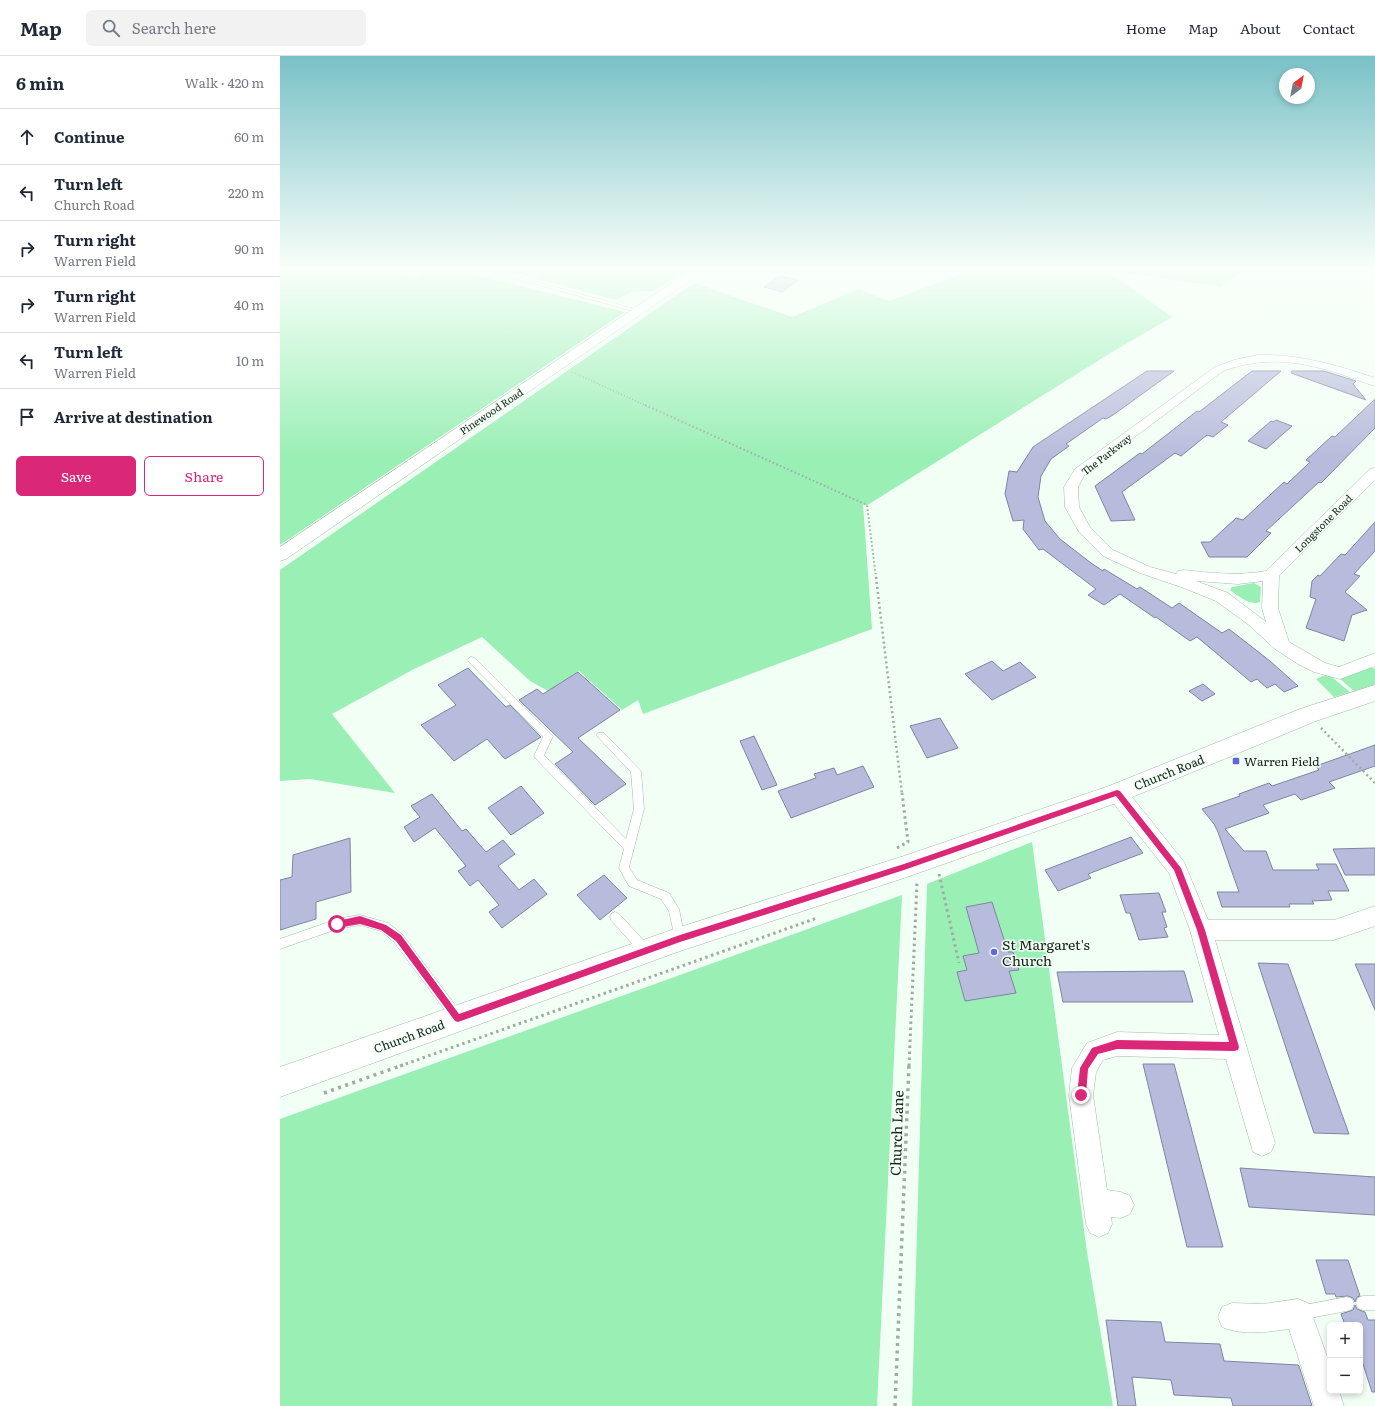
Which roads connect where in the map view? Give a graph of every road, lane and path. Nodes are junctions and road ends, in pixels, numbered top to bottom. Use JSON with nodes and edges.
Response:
{"nodes":[{"id":1,"x":610,"y":331,"type":"edge"},
{"id":2,"x":558,"y":366,"type":"junction"},
{"id":3,"x":1372,"y":382,"type":"edge"},
{"id":4,"x":1375,"y":472,"type":"edge"},
{"id":5,"x":280,"y":555,"type":"edge"},
{"id":6,"x":1145,"y":570,"type":"junction"},
{"id":7,"x":1271,"y":575,"type":"junction"},
{"id":8,"x":1281,"y":644,"type":"junction"},
{"id":9,"x":472,"y":660,"type":"dead end"},
{"id":10,"x":1372,"y":663,"type":"edge"},
{"id":11,"x":1375,"y":693,"type":"edge"},
{"id":12,"x":1308,"y":715,"type":"junction"},
{"id":13,"x":601,"y":735,"type":"dead end"},
{"id":14,"x":1375,"y":783,"type":"edge"},
{"id":15,"x":1117,"y":793,"type":"junction"},
{"id":16,"x":630,"y":848,"type":"junction"},
{"id":17,"x":935,"y":856,"type":"junction"},
{"id":18,"x":910,"y":878,"type":"junction"},
{"id":19,"x":615,"y":917,"type":"dead end"},
{"id":20,"x":820,"y":917,"type":"dead end"},
{"id":21,"x":1373,"y":919,"type":"edge"},
{"id":22,"x":1201,"y":930,"type":"junction"},
{"id":23,"x":680,"y":939,"type":"junction"},
{"id":24,"x":280,"y":944,"type":"edge"},
{"id":25,"x":646,"y":951,"type":"junction"},
{"id":26,"x":959,"y":963,"type":"dead end"},
{"id":27,"x":458,"y":1018,"type":"junction"},
{"id":28,"x":1234,"y":1047,"type":"junction"},
{"id":29,"x":280,"y":1082,"type":"edge"},
{"id":30,"x":318,"y":1095,"type":"dead end"},
{"id":31,"x":1262,"y":1143,"type":"dead end"},
{"id":32,"x":1105,"y":1210,"type":"dead end"},
{"id":33,"x":1346,"y":1304,"type":"dead end"},
{"id":34,"x":1298,"y":1313,"type":"junction"},
{"id":35,"x":1232,"y":1317,"type":"dead end"},
{"id":36,"x":895,"y":1406,"type":"edge"},
{"id":37,"x":1329,"y":1406,"type":"edge"}],
"edges":[{"from":1,"to":2,"type":"main road","name":"Pinewood Road"},
{"from":2,"to":5,"type":"main road","name":"Pinewood Road"},
{"from":2,"to":18,"type":"path"},
{"from":3,"to":6,"type":"street","name":"The Parkway"},
{"from":4,"to":7,"type":"street","name":"Longstone Road"},
{"from":6,"to":7,"type":"street"},
{"from":6,"to":8,"type":"street","name":"The Parkway"},
{"from":7,"to":8,"type":"street"},
{"from":8,"to":10,"type":"street"},
{"from":9,"to":16,"type":"lane"},
{"from":11,"to":12,"type":"main road","name":"Church Road"},
{"from":12,"to":14,"type":"path"},
{"from":12,"to":15,"type":"main road","name":"Church Road"},
{"from":13,"to":16,"type":"lane"},
{"from":15,"to":17,"type":"main road","name":"Church Road"},
{"from":15,"to":22,"type":"street"},
{"from":16,"to":23,"type":"lane"},
{"from":17,"to":18,"type":"main road","name":"Church Road"},
{"from":17,"to":26,"type":"path"},
{"from":18,"to":23,"type":"main road","name":"Church Road"},
{"from":18,"to":36,"type":"path","name":"Church Lane"},
{"from":19,"to":25,"type":"lane"},
{"from":20,"to":30,"type":"path"},
{"from":21,"to":22,"type":"street"},
{"from":22,"to":28,"type":"street"},
{"from":23,"to":25,"type":"main road","name":"Church Road"},
{"from":24,"to":27,"type":"lane"},
{"from":25,"to":27,"type":"main road","name":"Church Road"},
{"from":27,"to":29,"type":"main road","name":"Church Road"},
{"from":28,"to":31,"type":"street"},
{"from":28,"to":32,"type":"street"},
{"from":33,"to":34,"type":"lane"},
{"from":34,"to":35,"type":"street"},
{"from":34,"to":37,"type":"street"}]}
